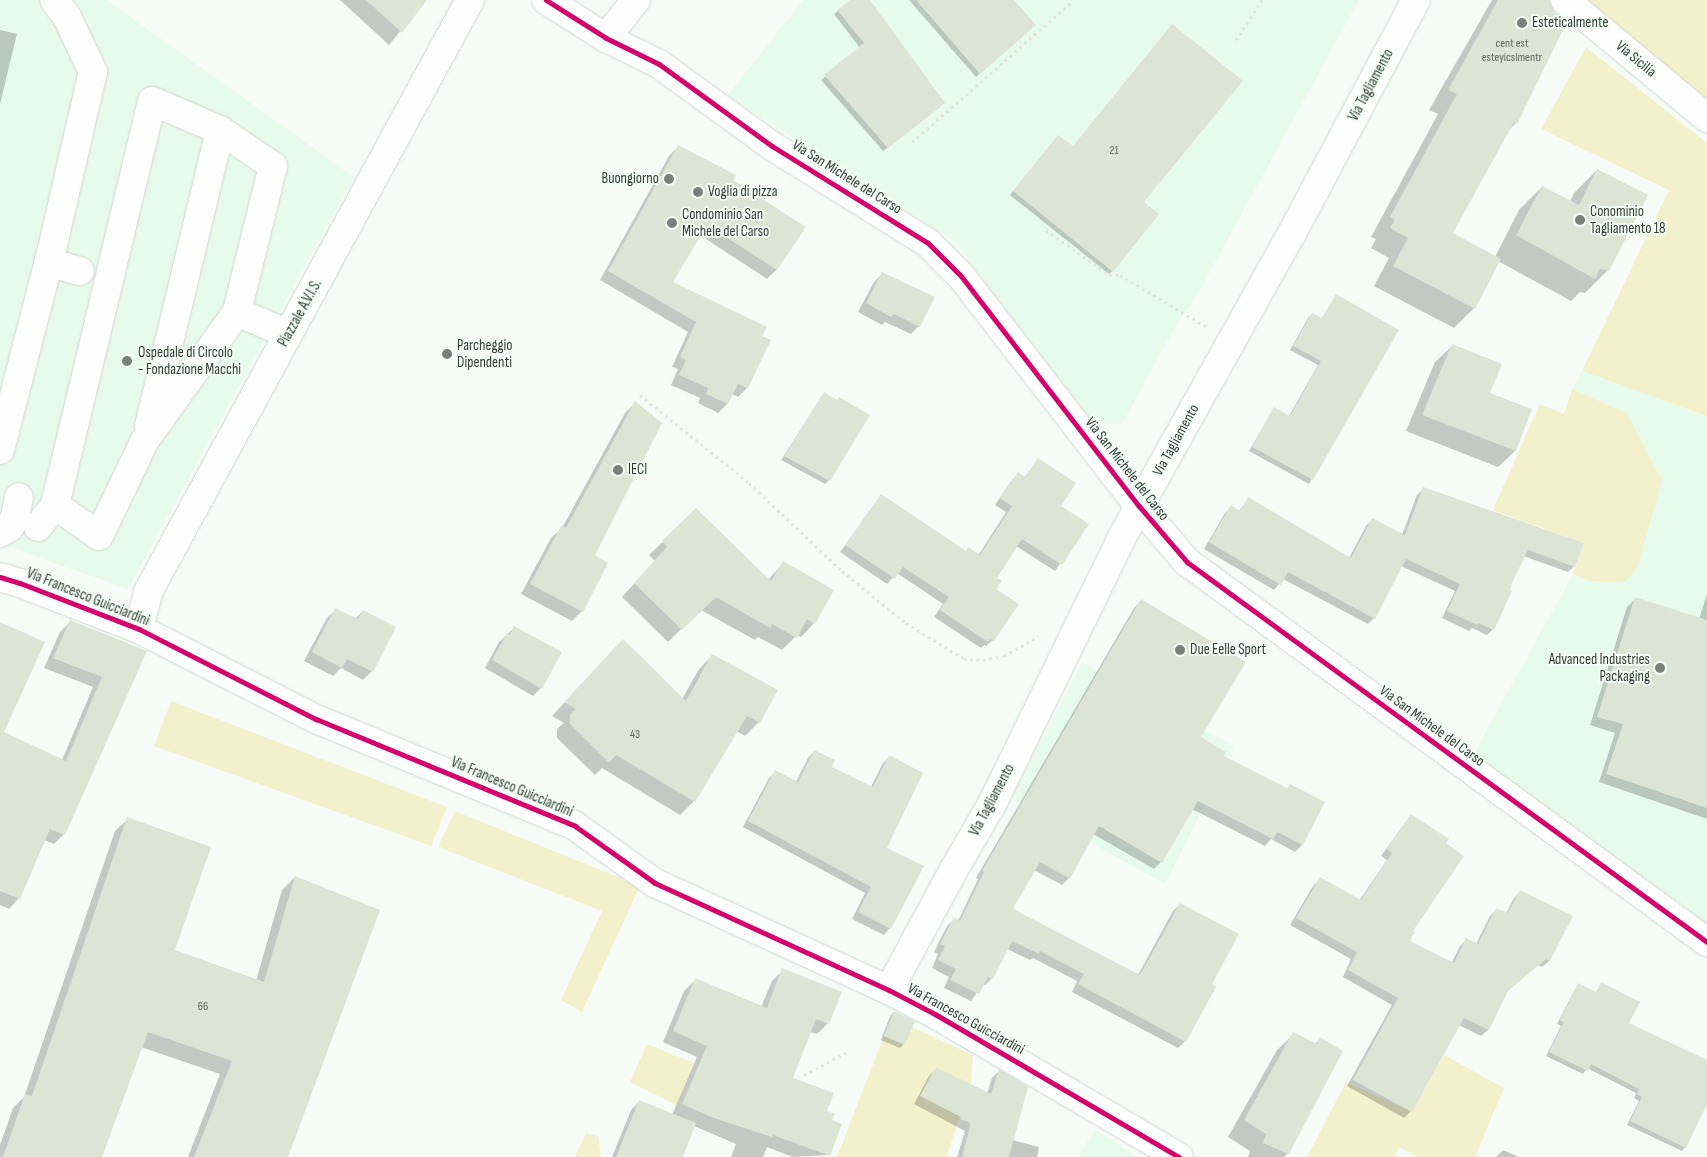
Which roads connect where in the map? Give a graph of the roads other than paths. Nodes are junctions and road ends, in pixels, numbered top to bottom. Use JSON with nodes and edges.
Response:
{"nodes":[{"id":1,"x":54,"y":0,"type":"edge"},
{"id":2,"x":470,"y":0,"type":"edge"},
{"id":3,"x":546,"y":0,"type":"edge"},
{"id":4,"x":636,"y":0,"type":"edge"},
{"id":5,"x":1416,"y":0,"type":"edge"},
{"id":6,"x":1565,"y":0,"type":"edge"},
{"id":7,"x":606,"y":38,"type":"junction"},
{"id":8,"x":1707,"y":118,"type":"edge"},
{"id":9,"x":220,"y":130,"type":"junction"},
{"id":10,"x":48,"y":262,"type":"junction"},
{"id":11,"x":80,"y":271,"type":"dead end"},
{"id":12,"x":238,"y":312,"type":"junction"},
{"id":13,"x":288,"y":334,"type":"junction"},
{"id":14,"x":145,"y":440,"type":"junction"},
{"id":15,"x":0,"y":450,"type":"edge"},
{"id":16,"x":19,"y":497,"type":"dead end"},
{"id":17,"x":55,"y":505,"type":"junction"},
{"id":18,"x":1139,"y":506,"type":"junction"},
{"id":19,"x":38,"y":528,"type":"dead end"},
{"id":20,"x":0,"y":533,"type":"edge"},
{"id":21,"x":0,"y":577,"type":"edge"},
{"id":22,"x":139,"y":629,"type":"junction"},
{"id":23,"x":1707,"y":942,"type":"edge"},
{"id":24,"x":889,"y":990,"type":"junction"},
{"id":25,"x":1179,"y":1157,"type":"edge"}],
"edges":[{"from":1,"to":10,"type":"street"},
{"from":2,"to":13,"type":"street","name":"Piazzale A.V.I.S."},
{"from":3,"to":7,"type":"street","name":"Via San Michele del Carso"},
{"from":4,"to":7,"type":"street"},
{"from":5,"to":18,"type":"street","name":"Via Tagliamento"},
{"from":6,"to":8,"type":"street","name":"Via Sicilia"},
{"from":7,"to":18,"type":"street","name":"Via San Michele del Carso"},
{"from":9,"to":12,"type":"street"},
{"from":9,"to":14,"type":"street"},
{"from":9,"to":17,"type":"street"},
{"from":10,"to":11,"type":"street"},
{"from":10,"to":15,"type":"street"},
{"from":12,"to":13,"type":"street"},
{"from":12,"to":14,"type":"street"},
{"from":13,"to":22,"type":"street","name":"Piazzale A.V.I.S."},
{"from":14,"to":17,"type":"street"},
{"from":16,"to":20,"type":"street"},
{"from":17,"to":19,"type":"street"},
{"from":18,"to":23,"type":"street","name":"Via San Michele del Carso"},
{"from":18,"to":24,"type":"street","name":"Via Tagliamento"},
{"from":21,"to":22,"type":"street","name":"Via Francesco Guicciardini"},
{"from":22,"to":24,"type":"street","name":"Via Francesco Guicciardini"},
{"from":24,"to":25,"type":"street","name":"Via Francesco Guicciardini"}]}
